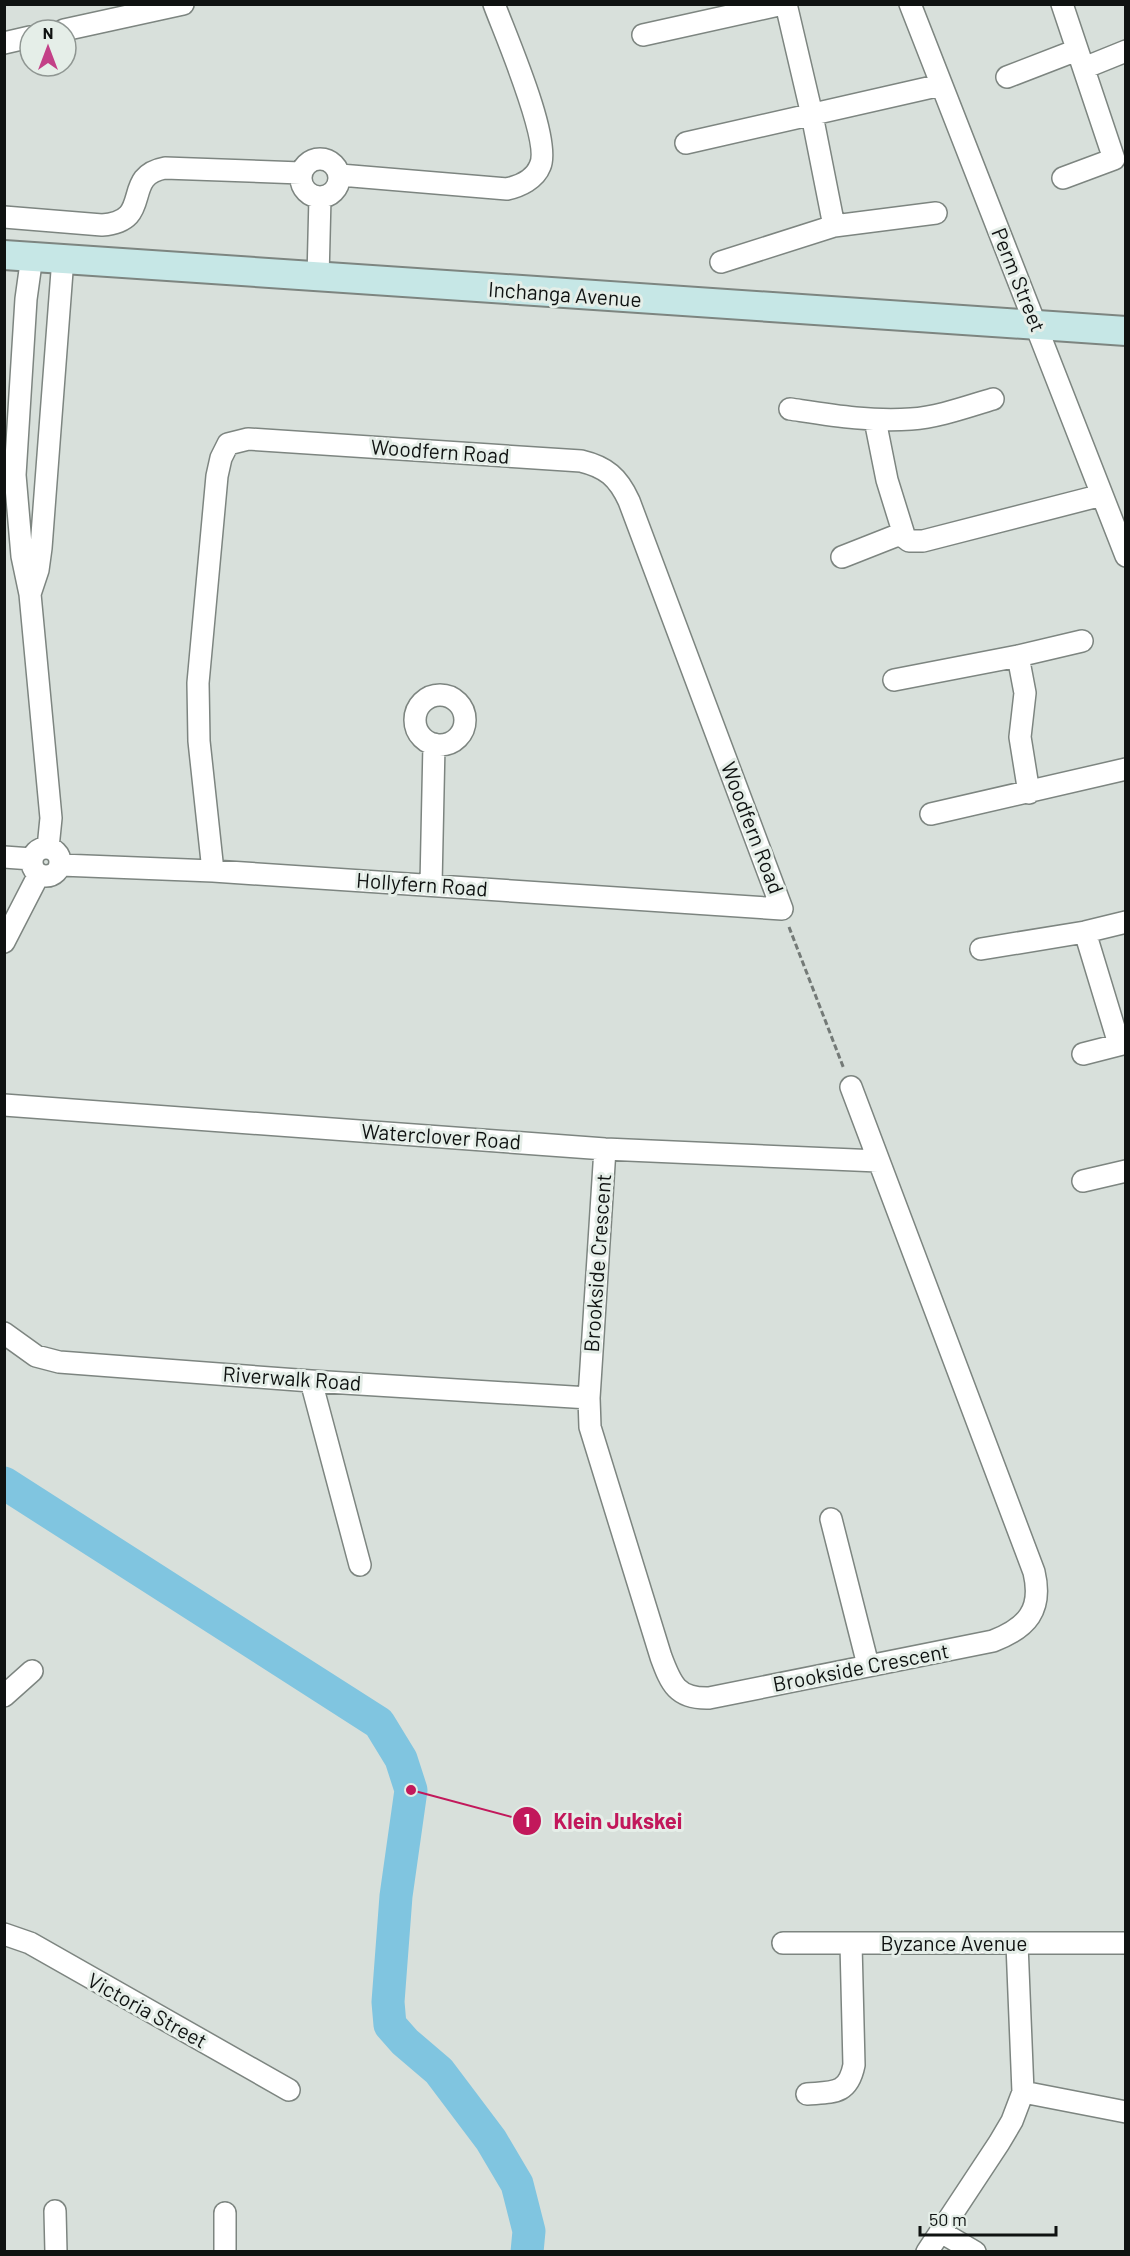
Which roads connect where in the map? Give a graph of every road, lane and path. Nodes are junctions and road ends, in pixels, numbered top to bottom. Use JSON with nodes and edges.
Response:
{"nodes":[{"id":1,"x":183,"y":4,"type":"edge"},
{"id":2,"x":494,"y":4,"type":"edge"},
{"id":3,"x":785,"y":4,"type":"edge"},
{"id":4,"x":910,"y":4,"type":"edge"},
{"id":5,"x":1062,"y":4,"type":"edge"},
{"id":6,"x":78,"y":27,"type":"edge"},
{"id":7,"x":643,"y":34,"type":"dead end"},
{"id":8,"x":1125,"y":51,"type":"edge"},
{"id":9,"x":1081,"y":59,"type":"junction"},
{"id":10,"x":1007,"y":76,"type":"dead end"},
{"id":11,"x":941,"y":85,"type":"junction"},
{"id":12,"x":812,"y":115,"type":"junction"},
{"id":13,"x":686,"y":143,"type":"dead end"},
{"id":14,"x":1120,"y":162,"type":"edge"},
{"id":15,"x":302,"y":173,"type":"junction"},
{"id":16,"x":340,"y":175,"type":"junction"},
{"id":17,"x":1063,"y":178,"type":"dead end"},
{"id":18,"x":320,"y":197,"type":"junction"},
{"id":19,"x":936,"y":213,"type":"dead end"},
{"id":20,"x":4,"y":217,"type":"edge"},
{"id":21,"x":834,"y":226,"type":"junction"},
{"id":22,"x":18,"y":255,"type":"edge"},
{"id":23,"x":63,"y":258,"type":"junction"},
{"id":24,"x":722,"y":262,"type":"dead end"},
{"id":25,"x":318,"y":278,"type":"junction"},
{"id":26,"x":1037,"y":327,"type":"junction"},
{"id":27,"x":1125,"y":331,"type":"edge"},
{"id":28,"x":24,"y":339,"type":"junction"},
{"id":29,"x":55,"y":341,"type":"junction"},
{"id":30,"x":993,"y":399,"type":"dead end"},
{"id":31,"x":790,"y":409,"type":"dead end"},
{"id":32,"x":875,"y":420,"type":"junction"},
{"id":33,"x":15,"y":475,"type":"junction"},
{"id":34,"x":46,"y":476,"type":"junction"},
{"id":35,"x":1102,"y":495,"type":"junction"},
{"id":36,"x":903,"y":532,"type":"junction"},
{"id":37,"x":1125,"y":556,"type":"edge"},
{"id":38,"x":842,"y":557,"type":"dead end"},
{"id":39,"x":30,"y":594,"type":"junction"},
{"id":40,"x":1082,"y":641,"type":"dead end"},
{"id":41,"x":1018,"y":656,"type":"junction"},
{"id":42,"x":894,"y":680,"type":"dead end"},
{"id":43,"x":434,"y":744,"type":"dead end"},
{"id":44,"x":1125,"y":769,"type":"edge"},
{"id":45,"x":1029,"y":793,"type":"junction"},
{"id":46,"x":931,"y":814,"type":"dead end"},
{"id":47,"x":4,"y":857,"type":"edge"},
{"id":48,"x":45,"y":861,"type":"junction"},
{"id":49,"x":213,"y":871,"type":"junction"},
{"id":50,"x":431,"y":885,"type":"junction"},
{"id":51,"x":782,"y":909,"type":"junction"},
{"id":52,"x":1125,"y":922,"type":"edge"},
{"id":53,"x":1085,"y":932,"type":"junction"},
{"id":54,"x":4,"y":942,"type":"edge"},
{"id":55,"x":981,"y":949,"type":"dead end"},
{"id":56,"x":1122,"y":1043,"type":"edge"},
{"id":57,"x":1083,"y":1054,"type":"dead end"},
{"id":58,"x":851,"y":1087,"type":"joint"},
{"id":59,"x":4,"y":1105,"type":"edge"},
{"id":60,"x":605,"y":1149,"type":"junction"},
{"id":61,"x":878,"y":1161,"type":"junction"},
{"id":62,"x":1125,"y":1171,"type":"edge"},
{"id":63,"x":1083,"y":1181,"type":"dead end"},
{"id":64,"x":4,"y":1332,"type":"edge"},
{"id":65,"x":311,"y":1381,"type":"junction"},
{"id":66,"x":589,"y":1398,"type":"junction"},
{"id":67,"x":831,"y":1519,"type":"dead end"},
{"id":68,"x":360,"y":1565,"type":"dead end"},
{"id":69,"x":868,"y":1665,"type":"junction"},
{"id":70,"x":32,"y":1671,"type":"dead end"},
{"id":71,"x":4,"y":1696,"type":"edge"},
{"id":72,"x":4,"y":1934,"type":"edge"},
{"id":73,"x":783,"y":1943,"type":"dead end"},
{"id":74,"x":1125,"y":1943,"type":"edge"},
{"id":75,"x":851,"y":1944,"type":"junction"},
{"id":76,"x":1017,"y":1944,"type":"junction"},
{"id":77,"x":289,"y":2090,"type":"dead end"},
{"id":78,"x":1023,"y":2092,"type":"junction"},
{"id":79,"x":807,"y":2094,"type":"dead end"},
{"id":80,"x":1125,"y":2112,"type":"edge"},
{"id":81,"x":55,"y":2211,"type":"dead end"},
{"id":82,"x":225,"y":2213,"type":"dead end"},
{"id":83,"x":941,"y":2232,"type":"junction"},
{"id":84,"x":56,"y":2252,"type":"edge"},
{"id":85,"x":225,"y":2252,"type":"edge"},
{"id":86,"x":927,"y":2252,"type":"edge"},
{"id":87,"x":975,"y":2252,"type":"edge"}],
"edges":[{"from":1,"to":6,"type":"street"},
{"from":2,"to":16,"type":"street"},
{"from":3,"to":7,"type":"street"},
{"from":3,"to":12,"type":"street"},
{"from":4,"to":11,"type":"street","name":"Perm Street"},
{"from":5,"to":9,"type":"street"},
{"from":8,"to":9,"type":"street"},
{"from":9,"to":10,"type":"street"},
{"from":9,"to":14,"type":"street"},
{"from":11,"to":12,"type":"street"},
{"from":11,"to":26,"type":"street","name":"Perm Street"},
{"from":12,"to":13,"type":"street"},
{"from":12,"to":21,"type":"street"},
{"from":14,"to":17,"type":"street"},
{"from":15,"to":16,"type":"street"},
{"from":15,"to":18,"type":"street"},
{"from":15,"to":20,"type":"street"},
{"from":16,"to":18,"type":"street"},
{"from":18,"to":25,"type":"street"},
{"from":19,"to":21,"type":"street"},
{"from":21,"to":24,"type":"street"},
{"from":22,"to":23,"type":"street","name":"Inchanga Avenue"},
{"from":22,"to":28,"type":"street"},
{"from":23,"to":25,"type":"street","name":"Inchanga Avenue"},
{"from":23,"to":29,"type":"street"},
{"from":25,"to":26,"type":"street","name":"Inchanga Avenue"},
{"from":26,"to":27,"type":"street","name":"Inchanga Avenue"},
{"from":26,"to":35,"type":"street","name":"Perm Street"},
{"from":28,"to":29,"type":"street"},
{"from":28,"to":33,"type":"street"},
{"from":29,"to":34,"type":"street"},
{"from":30,"to":32,"type":"street"},
{"from":31,"to":32,"type":"street"},
{"from":32,"to":36,"type":"street"},
{"from":33,"to":34,"type":"street"},
{"from":33,"to":39,"type":"street"},
{"from":34,"to":39,"type":"street"},
{"from":35,"to":36,"type":"street"},
{"from":35,"to":37,"type":"street","name":"Perm Street"},
{"from":36,"to":38,"type":"street"},
{"from":39,"to":48,"type":"street"},
{"from":40,"to":41,"type":"street"},
{"from":41,"to":42,"type":"street"},
{"from":41,"to":45,"type":"street"},
{"from":43,"to":50,"type":"street"},
{"from":44,"to":45,"type":"street"},
{"from":45,"to":46,"type":"street"},
{"from":47,"to":48,"type":"street","name":"Hollyfern Road"},
{"from":48,"to":49,"type":"street","name":"Hollyfern Road"},
{"from":48,"to":54,"type":"street"},
{"from":49,"to":50,"type":"street","name":"Hollyfern Road"},
{"from":49,"to":51,"type":"street","name":"Woodfern Road"},
{"from":50,"to":51,"type":"street","name":"Hollyfern Road"},
{"from":51,"to":58,"type":"path"},
{"from":52,"to":53,"type":"street"},
{"from":53,"to":55,"type":"street"},
{"from":53,"to":56,"type":"street"},
{"from":56,"to":57,"type":"street"},
{"from":58,"to":61,"type":"street","name":"Brookside Crescent"},
{"from":59,"to":60,"type":"street","name":"Waterclover Road"},
{"from":60,"to":61,"type":"street","name":"Waterclover Road"},
{"from":60,"to":66,"type":"street","name":"Brookside Crescent"},
{"from":61,"to":69,"type":"street","name":"Brookside Crescent"},
{"from":62,"to":63,"type":"street"},
{"from":64,"to":65,"type":"street","name":"Riverwalk Road"},
{"from":65,"to":66,"type":"street","name":"Riverwalk Road"},
{"from":65,"to":68,"type":"street"},
{"from":66,"to":69,"type":"street","name":"Brookside Crescent"},
{"from":67,"to":69,"type":"street"},
{"from":70,"to":71,"type":"street"},
{"from":72,"to":77,"type":"street","name":"Victoria Street"},
{"from":73,"to":75,"type":"street","name":"Byzance Avenue"},
{"from":74,"to":76,"type":"street","name":"Byzance Avenue"},
{"from":75,"to":76,"type":"street","name":"Byzance Avenue"},
{"from":75,"to":79,"type":"street"},
{"from":76,"to":78,"type":"street"},
{"from":78,"to":80,"type":"street"},
{"from":78,"to":83,"type":"street"},
{"from":81,"to":84,"type":"street"},
{"from":82,"to":85,"type":"street"},
{"from":83,"to":86,"type":"street"},
{"from":83,"to":87,"type":"street"}]}
